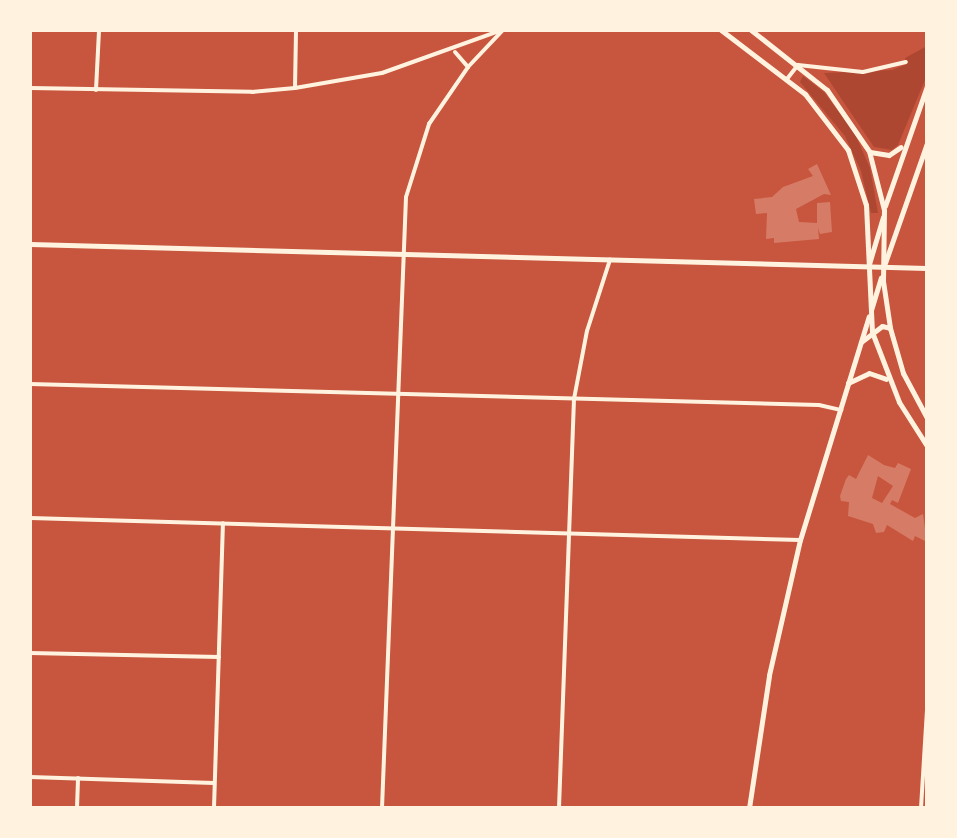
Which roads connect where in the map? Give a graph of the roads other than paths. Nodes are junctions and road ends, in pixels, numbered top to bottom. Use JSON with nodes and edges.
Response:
{"nodes":[{"id":1,"x":99,"y":30,"type":"edge"},
{"id":2,"x":296,"y":30,"type":"edge"},
{"id":3,"x":503,"y":30,"type":"edge"},
{"id":4,"x":720,"y":30,"type":"edge"},
{"id":5,"x":751,"y":30,"type":"edge"},
{"id":6,"x":453,"y":50,"type":"junction"},
{"id":7,"x":906,"y":62,"type":"dead end"},
{"id":8,"x":798,"y":65,"type":"junction"},
{"id":9,"x":468,"y":67,"type":"junction"},
{"id":10,"x":787,"y":79,"type":"junction"},
{"id":11,"x":927,"y":86,"type":"edge"},
{"id":12,"x":30,"y":88,"type":"edge"},
{"id":13,"x":295,"y":88,"type":"junction"},
{"id":14,"x":96,"y":90,"type":"junction"},
{"id":15,"x":927,"y":143,"type":"edge"},
{"id":16,"x":904,"y":145,"type":"junction"},
{"id":17,"x":869,"y":152,"type":"junction"},
{"id":18,"x":884,"y":210,"type":"junction"},
{"id":19,"x":30,"y":244,"type":"edge"},
{"id":20,"x":400,"y":254,"type":"junction"},
{"id":21,"x":610,"y":260,"type":"junction"},
{"id":22,"x":868,"y":266,"type":"junction"},
{"id":23,"x":883,"y":267,"type":"junction"},
{"id":24,"x":927,"y":268,"type":"edge"},
{"id":25,"x":869,"y":316,"type":"junction"},
{"id":26,"x":890,"y":328,"type":"junction"},
{"id":27,"x":872,"y":332,"type":"junction"},
{"id":28,"x":861,"y":342,"type":"junction"},
{"id":29,"x":890,"y":382,"type":"junction"},
{"id":30,"x":848,"y":383,"type":"junction"},
{"id":31,"x":30,"y":384,"type":"edge"},
{"id":32,"x":396,"y":394,"type":"junction"},
{"id":33,"x":574,"y":400,"type":"junction"},
{"id":34,"x":840,"y":410,"type":"junction"},
{"id":35,"x":926,"y":417,"type":"edge"},
{"id":36,"x":911,"y":424,"type":"junction"},
{"id":37,"x":927,"y":446,"type":"edge"},
{"id":38,"x":30,"y":518,"type":"edge"},
{"id":39,"x":224,"y":522,"type":"junction"},
{"id":40,"x":392,"y":529,"type":"junction"},
{"id":41,"x":568,"y":534,"type":"junction"},
{"id":42,"x":800,"y":540,"type":"junction"},
{"id":43,"x":30,"y":653,"type":"edge"},
{"id":44,"x":219,"y":657,"type":"junction"},
{"id":45,"x":927,"y":709,"type":"edge"},
{"id":46,"x":30,"y":777,"type":"edge"},
{"id":47,"x":78,"y":778,"type":"junction"},
{"id":48,"x":214,"y":782,"type":"junction"},
{"id":49,"x":77,"y":808,"type":"edge"},
{"id":50,"x":214,"y":808,"type":"edge"},
{"id":51,"x":382,"y":808,"type":"edge"},
{"id":52,"x":559,"y":808,"type":"edge"},
{"id":53,"x":749,"y":808,"type":"edge"},
{"id":54,"x":921,"y":808,"type":"edge"}],
"edges":[{"from":1,"to":14,"type":"street"},
{"from":2,"to":13,"type":"street"},
{"from":3,"to":6,"type":"street"},
{"from":3,"to":9,"type":"street"},
{"from":4,"to":10,"type":"main road"},
{"from":5,"to":8,"type":"main road"},
{"from":6,"to":9,"type":"street"},
{"from":6,"to":13,"type":"street"},
{"from":7,"to":8,"type":"street"},
{"from":8,"to":10,"type":"street"},
{"from":8,"to":17,"type":"main road"},
{"from":9,"to":20,"type":"street"},
{"from":10,"to":22,"type":"main road"},
{"from":11,"to":16,"type":"main road"},
{"from":12,"to":14,"type":"street"},
{"from":13,"to":14,"type":"street"},
{"from":15,"to":23,"type":"main road"},
{"from":16,"to":17,"type":"main road"},
{"from":16,"to":18,"type":"main road"},
{"from":17,"to":18,"type":"main road"},
{"from":18,"to":22,"type":"main road"},
{"from":18,"to":23,"type":"main road"},
{"from":19,"to":20,"type":"main road"},
{"from":20,"to":21,"type":"main road"},
{"from":20,"to":32,"type":"street"},
{"from":21,"to":22,"type":"main road"},
{"from":21,"to":33,"type":"street"},
{"from":22,"to":23,"type":"main road"},
{"from":22,"to":25,"type":"main road"},
{"from":23,"to":24,"type":"main road"},
{"from":23,"to":25,"type":"main road"},
{"from":23,"to":26,"type":"main road"},
{"from":25,"to":27,"type":"main road"},
{"from":25,"to":28,"type":"main road"},
{"from":26,"to":27,"type":"main road"},
{"from":26,"to":35,"type":"main road"},
{"from":27,"to":28,"type":"main road"},
{"from":27,"to":29,"type":"main road"},
{"from":28,"to":30,"type":"main road"},
{"from":29,"to":30,"type":"main road"},
{"from":29,"to":36,"type":"main road"},
{"from":30,"to":34,"type":"main road"},
{"from":31,"to":32,"type":"street"},
{"from":32,"to":33,"type":"street"},
{"from":32,"to":40,"type":"street"},
{"from":33,"to":34,"type":"street"},
{"from":33,"to":41,"type":"street"},
{"from":34,"to":42,"type":"main road"},
{"from":35,"to":36,"type":"main road"},
{"from":36,"to":37,"type":"main road"},
{"from":38,"to":39,"type":"street"},
{"from":39,"to":40,"type":"street"},
{"from":39,"to":44,"type":"street"},
{"from":40,"to":41,"type":"street"},
{"from":40,"to":51,"type":"street"},
{"from":41,"to":42,"type":"street"},
{"from":41,"to":52,"type":"street"},
{"from":42,"to":53,"type":"main road"},
{"from":43,"to":44,"type":"street"},
{"from":44,"to":48,"type":"street"},
{"from":45,"to":54,"type":"street"},
{"from":46,"to":47,"type":"street"},
{"from":47,"to":48,"type":"street"},
{"from":47,"to":49,"type":"street"},
{"from":48,"to":50,"type":"street"}]}
